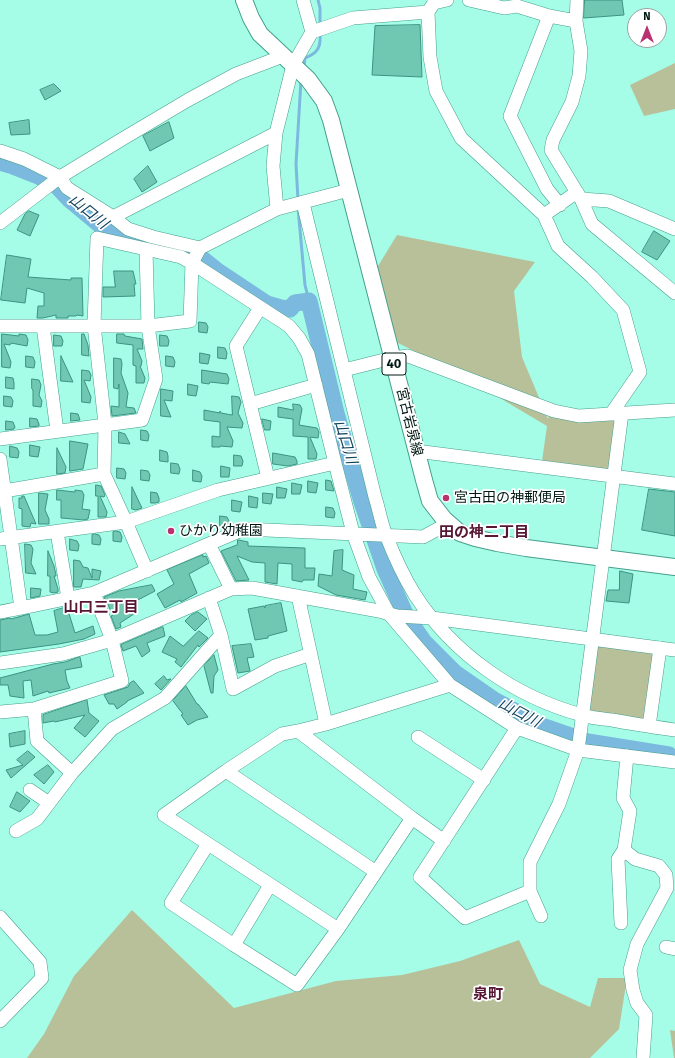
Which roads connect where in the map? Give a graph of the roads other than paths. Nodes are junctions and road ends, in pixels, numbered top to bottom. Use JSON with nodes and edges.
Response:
{"nodes":[{"id":1,"x":244,"y":0,"type":"edge"},
{"id":2,"x":303,"y":0,"type":"edge"},
{"id":3,"x":447,"y":0,"type":"edge"},
{"id":4,"x":469,"y":0,"type":"edge"},
{"id":5,"x":577,"y":0,"type":"edge"},
{"id":6,"x":432,"y":5,"type":"edge"},
{"id":7,"x":549,"y":16,"type":"junction"},
{"id":8,"x":576,"y":21,"type":"junction"},
{"id":9,"x":312,"y":32,"type":"junction"},
{"id":10,"x":288,"y":60,"type":"junction"},
{"id":11,"x":276,"y":133,"type":"junction"},
{"id":12,"x":0,"y":151,"type":"edge"},
{"id":13,"x":60,"y":177,"type":"junction"},
{"id":14,"x":349,"y":190,"type":"junction"},
{"id":15,"x":579,"y":196,"type":"junction"},
{"id":16,"x":303,"y":203,"type":"junction"},
{"id":17,"x":560,"y":205,"type":"junction"},
{"id":18,"x":278,"y":209,"type":"junction"},
{"id":19,"x":544,"y":215,"type":"junction"},
{"id":20,"x":113,"y":217,"type":"junction"},
{"id":21,"x":0,"y":223,"type":"edge"},
{"id":22,"x":675,"y":230,"type":"edge"},
{"id":23,"x":200,"y":248,"type":"junction"},
{"id":24,"x":146,"y":249,"type":"junction"},
{"id":25,"x":192,"y":263,"type":"junction"},
{"id":26,"x":675,"y":293,"type":"edge"},
{"id":27,"x":260,"y":308,"type":"junction"},
{"id":28,"x":0,"y":326,"type":"edge"},
{"id":29,"x":43,"y":326,"type":"junction"},
{"id":30,"x":94,"y":326,"type":"junction"},
{"id":31,"x":148,"y":326,"type":"junction"},
{"id":32,"x":392,"y":358,"type":"junction"},
{"id":33,"x":344,"y":370,"type":"junction"},
{"id":34,"x":316,"y":385,"type":"junction"},
{"id":35,"x":250,"y":404,"type":"junction"},
{"id":36,"x":675,"y":410,"type":"edge"},
{"id":37,"x":617,"y":413,"type":"junction"},
{"id":38,"x":104,"y":424,"type":"junction"},
{"id":39,"x":57,"y":431,"type":"junction"},
{"id":40,"x":0,"y":440,"type":"edge"},
{"id":41,"x":416,"y":451,"type":"junction"},
{"id":42,"x":0,"y":459,"type":"edge"},
{"id":43,"x":335,"y":463,"type":"junction"},
{"id":44,"x":104,"y":474,"type":"junction"},
{"id":45,"x":614,"y":476,"type":"junction"},
{"id":46,"x":268,"y":478,"type":"junction"},
{"id":47,"x":675,"y":484,"type":"edge"},
{"id":48,"x":4,"y":491,"type":"junction"},
{"id":49,"x":126,"y":522,"type":"junction"},
{"id":50,"x":449,"y":523,"type":"junction"},
{"id":51,"x":56,"y":532,"type":"junction"},
{"id":52,"x":353,"y":533,"type":"junction"},
{"id":53,"x":386,"y":535,"type":"junction"},
{"id":54,"x":6,"y":539,"type":"edge"},
{"id":55,"x":209,"y":544,"type":"junction"},
{"id":56,"x":604,"y":558,"type":"junction"},
{"id":57,"x":675,"y":567,"type":"edge"},
{"id":58,"x":147,"y":571,"type":"junction"},
{"id":59,"x":231,"y":589,"type":"junction"},
{"id":60,"x":94,"y":593,"type":"junction"},
{"id":61,"x":298,"y":596,"type":"junction"},
{"id":62,"x":68,"y":598,"type":"junction"},
{"id":63,"x":209,"y":598,"type":"junction"},
{"id":64,"x":21,"y":608,"type":"junction"},
{"id":65,"x":0,"y":612,"type":"edge"},
{"id":66,"x":393,"y":615,"type":"junction"},
{"id":67,"x":432,"y":618,"type":"junction"},
{"id":68,"x":221,"y":635,"type":"junction"},
{"id":69,"x":593,"y":639,"type":"junction"},
{"id":70,"x":112,"y":640,"type":"junction"},
{"id":71,"x":660,"y":648,"type":"junction"},
{"id":72,"x":675,"y":650,"type":"edge"},
{"id":73,"x":311,"y":654,"type":"junction"},
{"id":74,"x":0,"y":663,"type":"edge"},
{"id":75,"x":450,"y":685,"type":"junction"},
{"id":76,"x":34,"y":709,"type":"junction"},
{"id":77,"x":0,"y":712,"type":"edge"},
{"id":78,"x":583,"y":718,"type":"junction"},
{"id":79,"x":326,"y":724,"type":"junction"},
{"id":80,"x":650,"y":726,"type":"junction"},
{"id":81,"x":517,"y":728,"type":"junction"},
{"id":82,"x":675,"y":730,"type":"edge"},
{"id":83,"x":298,"y":731,"type":"junction"},
{"id":84,"x":418,"y":737,"type":"dead end"},
{"id":85,"x":579,"y":747,"type":"junction"},
{"id":86,"x":627,"y":756,"type":"junction"},
{"id":87,"x":675,"y":762,"type":"edge"},
{"id":88,"x":226,"y":771,"type":"junction"},
{"id":89,"x":72,"y":773,"type":"junction"},
{"id":90,"x":484,"y":780,"type":"junction"},
{"id":91,"x":30,"y":790,"type":"dead end"},
{"id":92,"x":49,"y":804,"type":"junction"},
{"id":93,"x":412,"y":818,"type":"junction"},
{"id":94,"x":16,"y":831,"type":"dead end"},
{"id":95,"x":444,"y":841,"type":"junction"},
{"id":96,"x":208,"y":844,"type":"junction"},
{"id":97,"x":624,"y":850,"type":"junction"},
{"id":98,"x":376,"y":872,"type":"junction"},
{"id":99,"x":270,"y":885,"type":"junction"},
{"id":100,"x":530,"y":891,"type":"junction"},
{"id":101,"x":671,"y":893,"type":"edge"},
{"id":102,"x":541,"y":916,"type":"dead end"},
{"id":103,"x":2,"y":921,"type":"edge"},
{"id":104,"x":621,"y":923,"type":"dead end"},
{"id":105,"x":338,"y":929,"type":"junction"},
{"id":106,"x":234,"y":945,"type":"junction"},
{"id":107,"x":0,"y":1021,"type":"edge"},
{"id":108,"x":643,"y":1058,"type":"edge"}],
"edges":[{"from":1,"to":10,"type":"main road","name":"宮古岩泉線","number":"40"},
{"from":2,"to":9,"type":"street"},
{"from":3,"to":6,"type":"street"},
{"from":4,"to":7,"type":"street"},
{"from":5,"to":8,"type":"street"},
{"from":6,"to":9,"type":"street"},
{"from":6,"to":19,"type":"street"},
{"from":7,"to":8,"type":"street"},
{"from":7,"to":17,"type":"street"},
{"from":8,"to":15,"type":"street"},
{"from":9,"to":10,"type":"street"},
{"from":10,"to":11,"type":"street"},
{"from":10,"to":13,"type":"street"},
{"from":10,"to":14,"type":"main road","name":"宮古岩泉線","number":"40"},
{"from":11,"to":18,"type":"street"},
{"from":11,"to":20,"type":"street"},
{"from":12,"to":13,"type":"street"},
{"from":13,"to":20,"type":"street"},
{"from":13,"to":21,"type":"street"},
{"from":14,"to":16,"type":"street"},
{"from":14,"to":32,"type":"main road","name":"宮古岩泉線","number":"40"},
{"from":15,"to":17,"type":"street"},
{"from":15,"to":22,"type":"street"},
{"from":15,"to":26,"type":"street"},
{"from":16,"to":18,"type":"street"},
{"from":16,"to":33,"type":"street"},
{"from":17,"to":19,"type":"street"},
{"from":18,"to":23,"type":"street"},
{"from":19,"to":37,"type":"street"},
{"from":20,"to":23,"type":"street"},
{"from":23,"to":25,"type":"street"},
{"from":24,"to":25,"type":"street"},
{"from":24,"to":30,"type":"street"},
{"from":24,"to":31,"type":"street"},
{"from":25,"to":27,"type":"street"},
{"from":25,"to":31,"type":"street"},
{"from":27,"to":34,"type":"street"},
{"from":27,"to":35,"type":"street"},
{"from":28,"to":29,"type":"street"},
{"from":29,"to":30,"type":"street"},
{"from":29,"to":39,"type":"street"},
{"from":30,"to":31,"type":"street"},
{"from":30,"to":38,"type":"street"},
{"from":31,"to":38,"type":"street"},
{"from":32,"to":33,"type":"street"},
{"from":32,"to":37,"type":"street"},
{"from":32,"to":41,"type":"main road","name":"宮古岩泉線","number":"40"},
{"from":33,"to":53,"type":"street"},
{"from":34,"to":35,"type":"street"},
{"from":34,"to":43,"type":"street"},
{"from":35,"to":46,"type":"street"},
{"from":36,"to":37,"type":"street"},
{"from":37,"to":45,"type":"street"},
{"from":38,"to":39,"type":"street"},
{"from":38,"to":44,"type":"street"},
{"from":39,"to":40,"type":"street"},
{"from":41,"to":45,"type":"street"},
{"from":41,"to":50,"type":"main road","name":"宮古岩泉線","number":"40"},
{"from":42,"to":48,"type":"street"},
{"from":43,"to":46,"type":"street"},
{"from":43,"to":52,"type":"street"},
{"from":44,"to":48,"type":"street"},
{"from":44,"to":49,"type":"street"},
{"from":45,"to":47,"type":"street"},
{"from":45,"to":56,"type":"street"},
{"from":46,"to":49,"type":"street"},
{"from":48,"to":54,"type":"street"},
{"from":49,"to":51,"type":"street"},
{"from":49,"to":58,"type":"street"},
{"from":50,"to":53,"type":"street"},
{"from":50,"to":56,"type":"main road","name":"宮古岩泉線","number":"40"},
{"from":51,"to":54,"type":"street"},
{"from":51,"to":62,"type":"street"},
{"from":52,"to":53,"type":"street"},
{"from":52,"to":55,"type":"street"},
{"from":52,"to":66,"type":"street"},
{"from":53,"to":67,"type":"street"},
{"from":54,"to":64,"type":"street"},
{"from":55,"to":58,"type":"street"},
{"from":55,"to":59,"type":"street"},
{"from":56,"to":57,"type":"main road","name":"宮古岩泉線","number":"40"},
{"from":56,"to":69,"type":"street"},
{"from":58,"to":60,"type":"street"},
{"from":59,"to":61,"type":"street"},
{"from":59,"to":63,"type":"street"},
{"from":60,"to":62,"type":"street"},
{"from":60,"to":70,"type":"street"},
{"from":61,"to":66,"type":"street"},
{"from":61,"to":73,"type":"street"},
{"from":62,"to":64,"type":"street"},
{"from":63,"to":68,"type":"street"},
{"from":63,"to":70,"type":"street"},
{"from":64,"to":65,"type":"street"},
{"from":66,"to":67,"type":"street"},
{"from":66,"to":75,"type":"street"},
{"from":67,"to":69,"type":"street"},
{"from":67,"to":78,"type":"street"},
{"from":68,"to":73,"type":"street"},
{"from":68,"to":89,"type":"street"},
{"from":69,"to":71,"type":"street"},
{"from":69,"to":78,"type":"street"},
{"from":70,"to":74,"type":"street"},
{"from":70,"to":76,"type":"street"},
{"from":71,"to":72,"type":"street"},
{"from":71,"to":80,"type":"street"},
{"from":73,"to":79,"type":"street"},
{"from":75,"to":79,"type":"street"},
{"from":75,"to":81,"type":"street"},
{"from":76,"to":77,"type":"street"},
{"from":76,"to":89,"type":"street"},
{"from":78,"to":80,"type":"street"},
{"from":78,"to":85,"type":"street"},
{"from":79,"to":83,"type":"street"},
{"from":80,"to":82,"type":"street"},
{"from":81,"to":85,"type":"street"},
{"from":81,"to":90,"type":"street"},
{"from":83,"to":88,"type":"street"},
{"from":83,"to":93,"type":"street"},
{"from":84,"to":90,"type":"street"},
{"from":85,"to":86,"type":"street"},
{"from":85,"to":100,"type":"street"},
{"from":86,"to":87,"type":"street"},
{"from":86,"to":97,"type":"street"},
{"from":88,"to":96,"type":"street"},
{"from":88,"to":98,"type":"street"},
{"from":89,"to":92,"type":"street"},
{"from":90,"to":95,"type":"street"},
{"from":91,"to":92,"type":"street"},
{"from":92,"to":94,"type":"street"},
{"from":93,"to":95,"type":"street"},
{"from":93,"to":98,"type":"street"},
{"from":95,"to":100,"type":"street"},
{"from":96,"to":99,"type":"street"},
{"from":96,"to":106,"type":"street"},
{"from":97,"to":101,"type":"street"},
{"from":97,"to":104,"type":"street"},
{"from":98,"to":105,"type":"street"},
{"from":99,"to":105,"type":"street"},
{"from":99,"to":106,"type":"street"},
{"from":100,"to":102,"type":"street"},
{"from":101,"to":108,"type":"street"},
{"from":103,"to":107,"type":"street"},
{"from":105,"to":106,"type":"street"}]}
